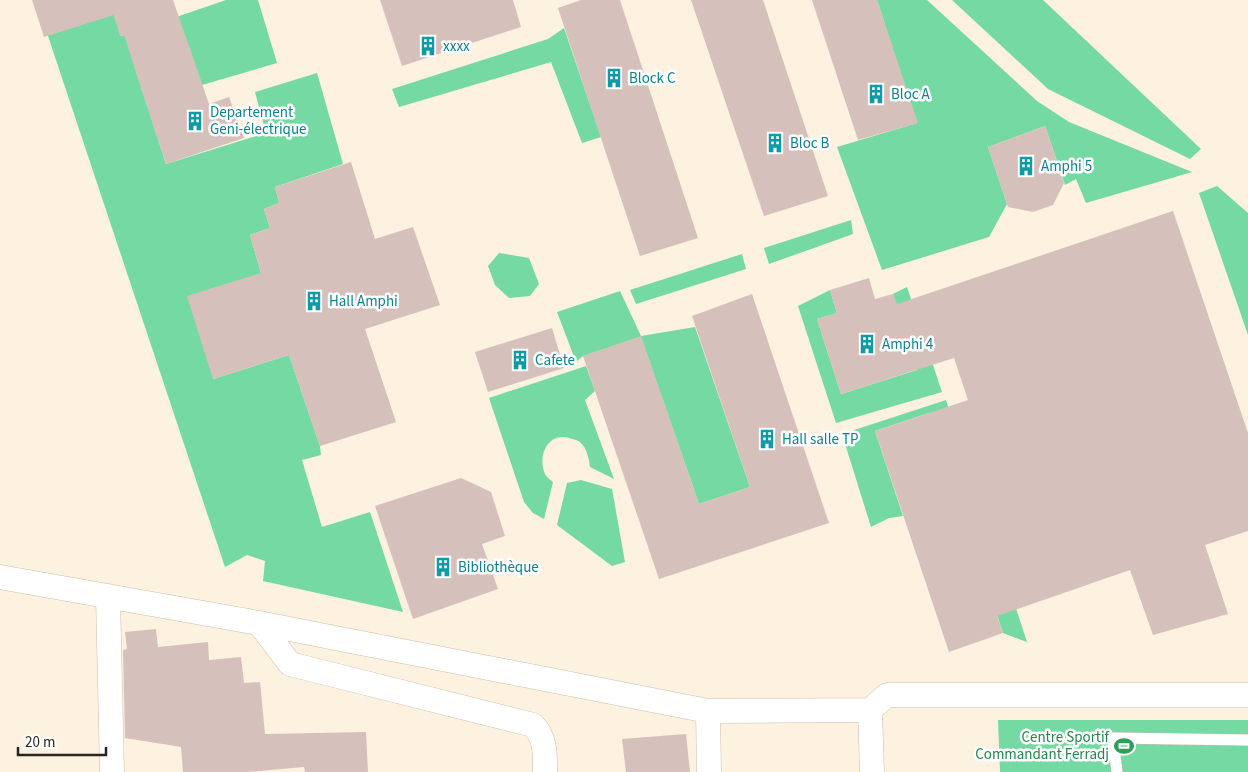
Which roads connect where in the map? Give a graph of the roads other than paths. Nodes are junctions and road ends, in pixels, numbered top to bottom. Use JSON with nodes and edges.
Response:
{"nodes":[{"id":1,"x":0,"y":577,"type":"edge"},
{"id":2,"x":108,"y":596,"type":"junction"},
{"id":3,"x":259,"y":623,"type":"junction"},
{"id":4,"x":1248,"y":695,"type":"edge"},
{"id":5,"x":870,"y":710,"type":"junction"},
{"id":6,"x":708,"y":711,"type":"junction"},
{"id":7,"x":1248,"y":740,"type":"edge"},
{"id":8,"x":112,"y":772,"type":"edge"},
{"id":9,"x":545,"y":772,"type":"edge"},
{"id":10,"x":709,"y":772,"type":"edge"},
{"id":11,"x":872,"y":772,"type":"edge"},
{"id":12,"x":1117,"y":772,"type":"edge"}],
"edges":[{"from":1,"to":2,"type":"street"},
{"from":2,"to":3,"type":"street"},
{"from":2,"to":8,"type":"street"},
{"from":3,"to":6,"type":"street"},
{"from":3,"to":9,"type":"street"},
{"from":4,"to":5,"type":"street"},
{"from":5,"to":6,"type":"street"},
{"from":5,"to":11,"type":"street"},
{"from":6,"to":10,"type":"street"},
{"from":7,"to":12,"type":"lane"}]}
